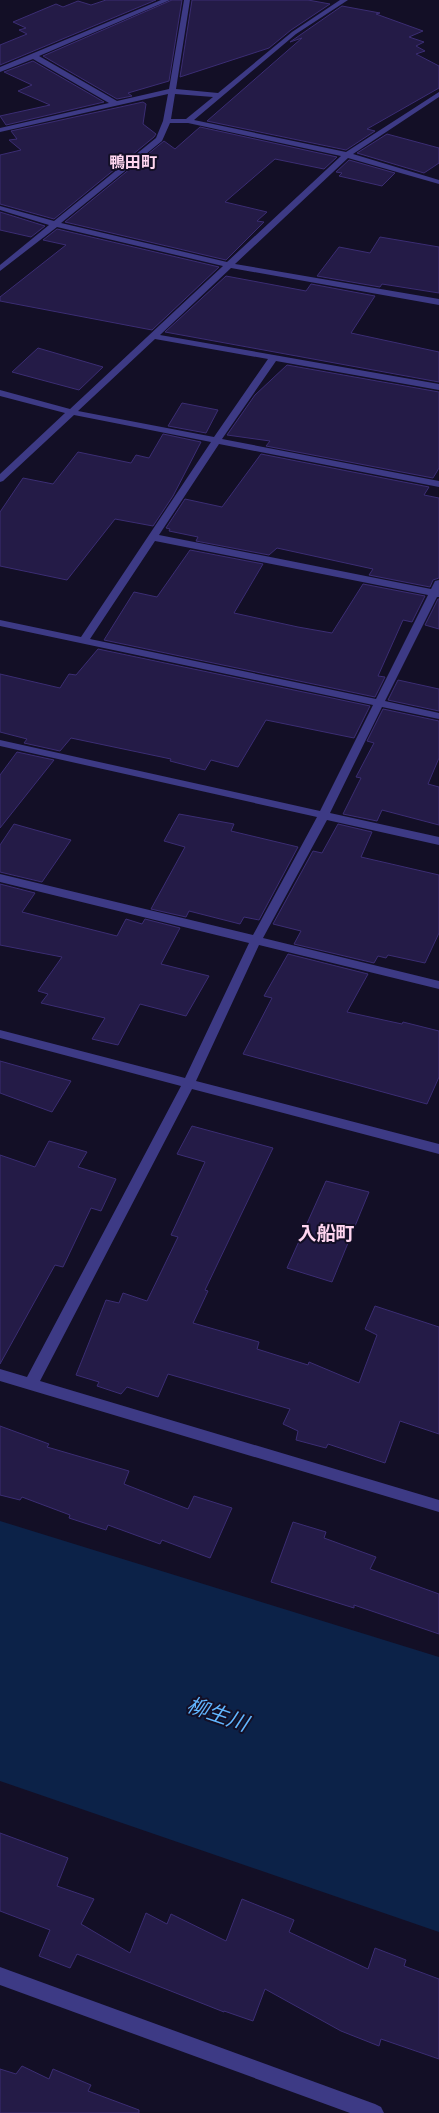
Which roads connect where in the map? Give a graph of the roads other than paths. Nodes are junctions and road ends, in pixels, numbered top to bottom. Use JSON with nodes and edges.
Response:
{"nodes":[{"id":1,"x":168,"y":0,"type":"edge"},
{"id":2,"x":187,"y":0,"type":"edge"},
{"id":3,"x":344,"y":0,"type":"edge"},
{"id":4,"x":33,"y":56,"type":"junction"},
{"id":5,"x":0,"y":70,"type":"edge"},
{"id":6,"x":171,"y":91,"type":"junction"},
{"id":7,"x":439,"y":94,"type":"edge"},
{"id":8,"x":219,"y":95,"type":"junction"},
{"id":9,"x":116,"y":104,"type":"junction"},
{"id":10,"x":168,"y":121,"type":"junction"},
{"id":11,"x":188,"y":121,"type":"junction"},
{"id":12,"x":0,"y":130,"type":"edge"},
{"id":13,"x":347,"y":154,"type":"junction"},
{"id":14,"x":439,"y":182,"type":"edge"},
{"id":15,"x":0,"y":208,"type":"edge"},
{"id":16,"x":56,"y":224,"type":"junction"},
{"id":17,"x":229,"y":265,"type":"junction"},
{"id":18,"x":0,"y":269,"type":"edge"},
{"id":19,"x":439,"y":302,"type":"edge"},
{"id":20,"x":154,"y":336,"type":"junction"},
{"id":21,"x":273,"y":358,"type":"junction"},
{"id":22,"x":439,"y":387,"type":"edge"},
{"id":23,"x":0,"y":393,"type":"edge"},
{"id":24,"x":71,"y":412,"type":"junction"},
{"id":25,"x":216,"y":440,"type":"junction"},
{"id":26,"x":0,"y":478,"type":"edge"},
{"id":27,"x":439,"y":484,"type":"edge"},
{"id":28,"x":152,"y":537,"type":"junction"},
{"id":29,"x":437,"y":590,"type":"edge"},
{"id":30,"x":0,"y":623,"type":"edge"},
{"id":31,"x":84,"y":641,"type":"junction"},
{"id":32,"x":380,"y":704,"type":"junction"},
{"id":33,"x":439,"y":716,"type":"edge"},
{"id":34,"x":0,"y":743,"type":"edge"},
{"id":35,"x":324,"y":814,"type":"junction"},
{"id":36,"x":439,"y":841,"type":"edge"},
{"id":37,"x":0,"y":878,"type":"edge"},
{"id":38,"x":256,"y":940,"type":"junction"},
{"id":39,"x":439,"y":985,"type":"edge"},
{"id":40,"x":0,"y":1034,"type":"edge"},
{"id":41,"x":188,"y":1084,"type":"junction"},
{"id":42,"x":439,"y":1149,"type":"edge"},
{"id":43,"x":0,"y":1375,"type":"edge"},
{"id":44,"x":31,"y":1384,"type":"junction"},
{"id":45,"x":439,"y":1506,"type":"edge"},
{"id":46,"x":1,"y":1980,"type":"edge"},
{"id":47,"x":375,"y":2113,"type":"edge"}],
"edges":[{"from":1,"to":4,"type":"street"},
{"from":2,"to":6,"type":"street"},
{"from":3,"to":8,"type":"street"},
{"from":4,"to":5,"type":"street"},
{"from":4,"to":9,"type":"street"},
{"from":6,"to":8,"type":"street"},
{"from":6,"to":9,"type":"street"},
{"from":6,"to":10,"type":"street"},
{"from":7,"to":13,"type":"street"},
{"from":8,"to":11,"type":"street"},
{"from":9,"to":12,"type":"street"},
{"from":10,"to":11,"type":"street"},
{"from":10,"to":16,"type":"street"},
{"from":11,"to":13,"type":"street"},
{"from":13,"to":14,"type":"street"},
{"from":13,"to":17,"type":"street"},
{"from":15,"to":16,"type":"street"},
{"from":16,"to":17,"type":"street"},
{"from":16,"to":18,"type":"street"},
{"from":17,"to":19,"type":"street"},
{"from":17,"to":20,"type":"street"},
{"from":20,"to":21,"type":"street"},
{"from":20,"to":24,"type":"street"},
{"from":21,"to":22,"type":"street"},
{"from":21,"to":25,"type":"street"},
{"from":23,"to":24,"type":"street"},
{"from":24,"to":25,"type":"street"},
{"from":24,"to":26,"type":"street"},
{"from":25,"to":27,"type":"street"},
{"from":25,"to":28,"type":"street"},
{"from":28,"to":29,"type":"street"},
{"from":28,"to":31,"type":"street"},
{"from":29,"to":32,"type":"street"},
{"from":30,"to":31,"type":"street"},
{"from":31,"to":32,"type":"street"},
{"from":32,"to":33,"type":"street"},
{"from":32,"to":35,"type":"street"},
{"from":34,"to":35,"type":"street"},
{"from":35,"to":36,"type":"street"},
{"from":35,"to":38,"type":"street"},
{"from":37,"to":38,"type":"street"},
{"from":38,"to":39,"type":"street"},
{"from":38,"to":41,"type":"street"},
{"from":40,"to":41,"type":"street"},
{"from":41,"to":42,"type":"street"},
{"from":41,"to":44,"type":"street"},
{"from":43,"to":44,"type":"street"},
{"from":44,"to":45,"type":"street"},
{"from":46,"to":47,"type":"street"}]}
